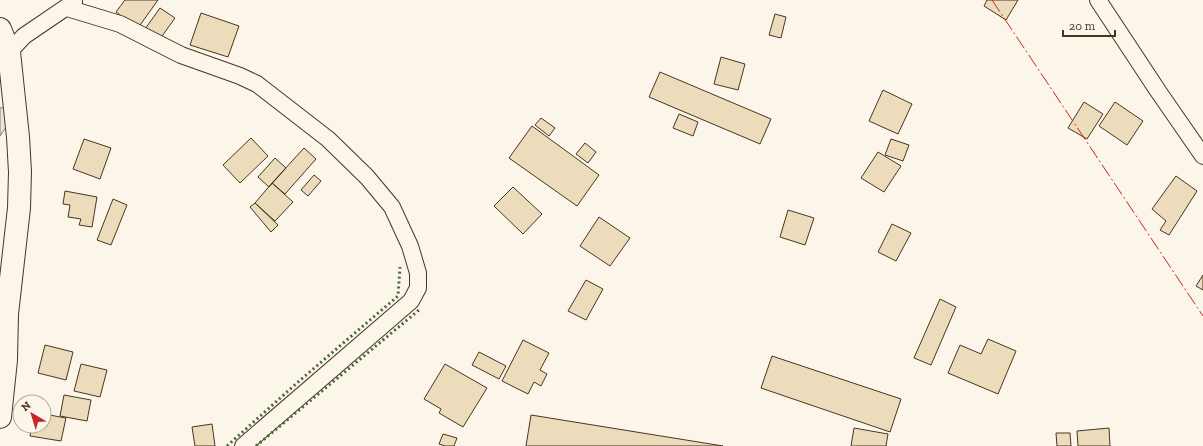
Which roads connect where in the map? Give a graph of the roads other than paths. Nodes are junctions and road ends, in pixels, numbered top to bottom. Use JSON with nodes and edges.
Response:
{"nodes":[{"id":1,"x":1098,"y":0,"type":"edge"},
{"id":2,"x":72,"y":4,"type":"edge"},
{"id":3,"x":0,"y":29,"type":"edge"},
{"id":4,"x":9,"y":52,"type":"junction"},
{"id":5,"x":1203,"y":156,"type":"edge"},
{"id":6,"x":4,"y":312,"type":"edge"},
{"id":7,"x":0,"y":417,"type":"edge"},
{"id":8,"x":243,"y":446,"type":"edge"}],
"edges":[{"from":1,"to":5,"type":"street"},
{"from":2,"to":4,"type":"street"},
{"from":2,"to":8,"type":"street"},
{"from":3,"to":4,"type":"main road"},
{"from":4,"to":6,"type":"main road"},
{"from":6,"to":7,"type":"main road"}]}
